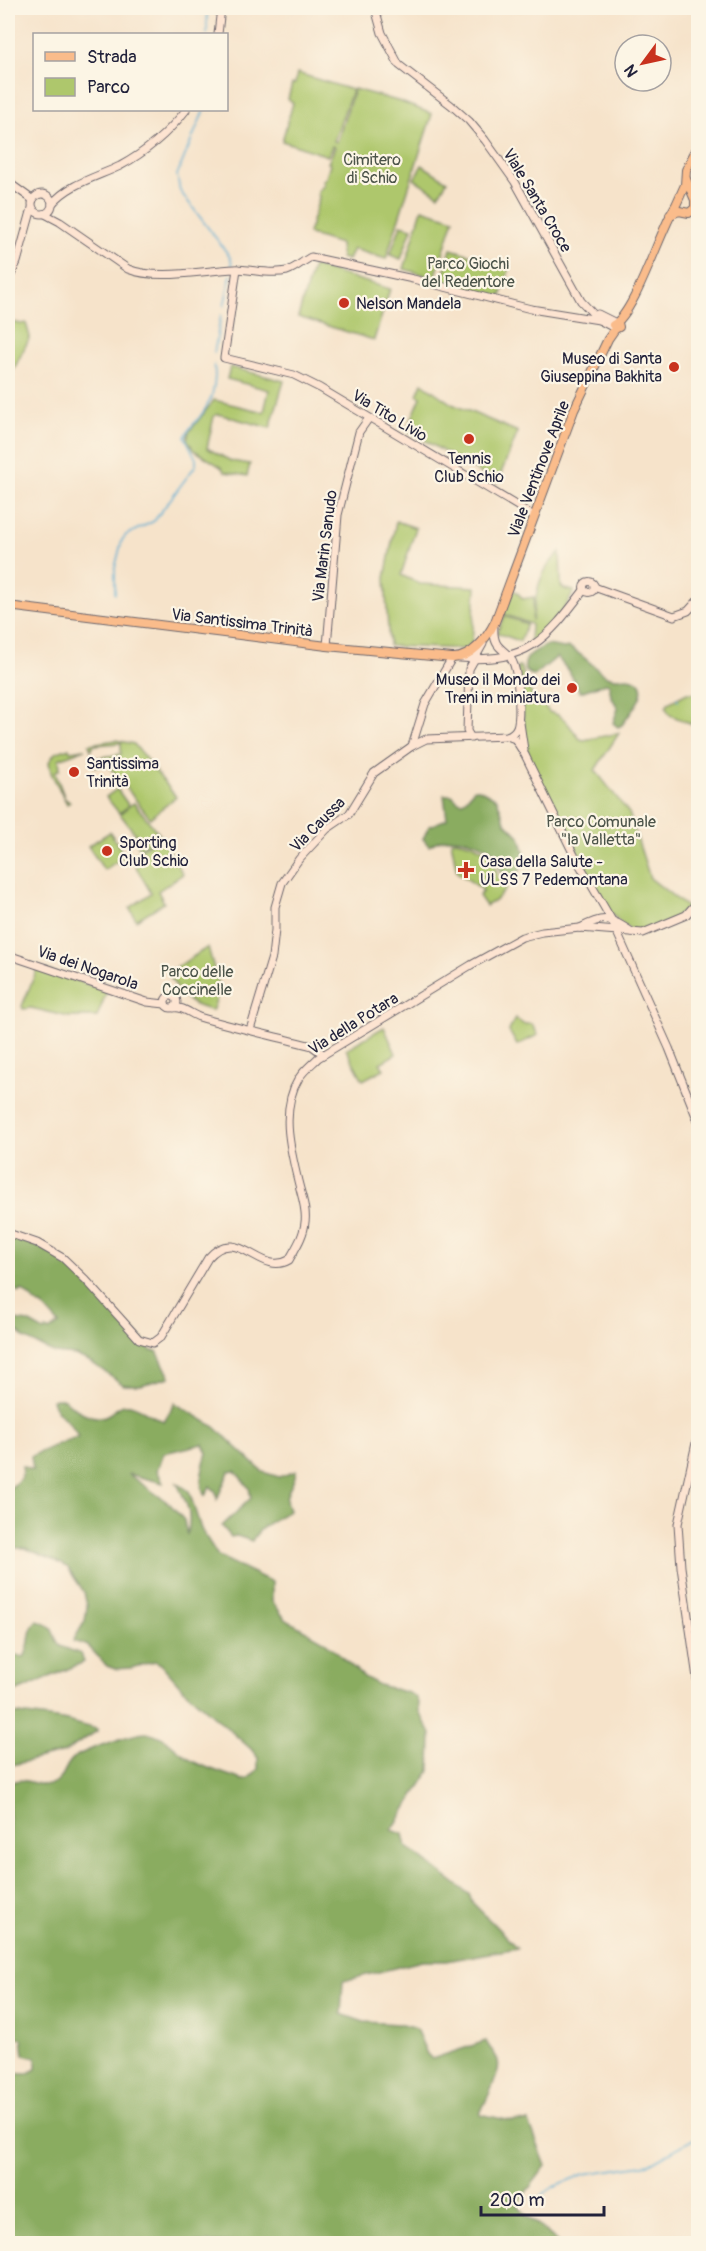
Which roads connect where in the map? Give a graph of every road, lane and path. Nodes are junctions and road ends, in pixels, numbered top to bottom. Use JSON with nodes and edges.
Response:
{"nodes":[{"id":1,"x":221,"y":8,"type":"edge"},
{"id":2,"x":375,"y":8,"type":"edge"},
{"id":3,"x":218,"y":33,"type":"edge"},
{"id":4,"x":185,"y":111,"type":"edge"},
{"id":5,"x":699,"y":146,"type":"edge"},
{"id":6,"x":686,"y":177,"type":"junction"},
{"id":7,"x":8,"y":182,"type":"edge"},
{"id":8,"x":681,"y":195,"type":"junction"},
{"id":9,"x":695,"y":196,"type":"edge"},
{"id":10,"x":33,"y":204,"type":"junction"},
{"id":11,"x":52,"y":206,"type":"junction"},
{"id":12,"x":678,"y":208,"type":"junction"},
{"id":13,"x":696,"y":208,"type":"edge"},
{"id":14,"x":43,"y":214,"type":"junction"},
{"id":15,"x":60,"y":222,"type":"junction"},
{"id":16,"x":28,"y":225,"type":"junction"},
{"id":17,"x":232,"y":270,"type":"junction"},
{"id":18,"x":8,"y":281,"type":"edge"},
{"id":19,"x":590,"y":314,"type":"junction"},
{"id":20,"x":616,"y":326,"type":"junction"},
{"id":21,"x":369,"y":418,"type":"junction"},
{"id":22,"x":534,"y":516,"type":"junction"},
{"id":23,"x":699,"y":600,"type":"edge"},
{"id":24,"x":8,"y":606,"type":"edge"},
{"id":25,"x":495,"y":622,"type":"junction"},
{"id":26,"x":487,"y":637,"type":"junction"},
{"id":27,"x":327,"y":646,"type":"junction"},
{"id":28,"x":523,"y":651,"type":"junction"},
{"id":29,"x":508,"y":655,"type":"junction"},
{"id":30,"x":455,"y":658,"type":"junction"},
{"id":31,"x":474,"y":659,"type":"junction"},
{"id":32,"x":515,"y":666,"type":"junction"},
{"id":33,"x":469,"y":669,"type":"junction"},
{"id":34,"x":519,"y":719,"type":"junction"},
{"id":35,"x":507,"y":736,"type":"junction"},
{"id":36,"x":471,"y":738,"type":"junction"},
{"id":37,"x":412,"y":746,"type":"junction"},
{"id":38,"x":525,"y":756,"type":"junction"},
{"id":39,"x":597,"y":895,"type":"junction"},
{"id":40,"x":699,"y":902,"type":"edge"},
{"id":41,"x":605,"y":908,"type":"junction"},
{"id":42,"x":595,"y":920,"type":"junction"},
{"id":43,"x":612,"y":921,"type":"junction"},
{"id":44,"x":623,"y":926,"type":"junction"},
{"id":45,"x":580,"y":928,"type":"junction"},
{"id":46,"x":601,"y":931,"type":"junction"},
{"id":47,"x":616,"y":932,"type":"junction"},
{"id":48,"x":633,"y":933,"type":"junction"},
{"id":49,"x":8,"y":955,"type":"edge"},
{"id":50,"x":168,"y":1000,"type":"junction"},
{"id":51,"x":187,"y":1012,"type":"junction"},
{"id":52,"x":250,"y":1028,"type":"junction"},
{"id":53,"x":322,"y":1053,"type":"junction"},
{"id":54,"x":699,"y":1121,"type":"edge"},
{"id":55,"x":8,"y":1233,"type":"edge"},
{"id":56,"x":699,"y":1434,"type":"edge"},
{"id":57,"x":699,"y":1685,"type":"edge"}],
"edges":[{"from":1,"to":3,"type":"street"},
{"from":2,"to":19,"type":"street","name":"Viale Santa Croce"},
{"from":4,"to":11,"type":"street"},
{"from":5,"to":6,"type":"main road"},
{"from":6,"to":8,"type":"main road"},
{"from":6,"to":9,"type":"main road"},
{"from":7,"to":10,"type":"street"},
{"from":8,"to":9,"type":"main road"},
{"from":8,"to":12,"type":"main road"},
{"from":9,"to":13,"type":"main road"},
{"from":10,"to":11,"type":"street"},
{"from":10,"to":14,"type":"street"},
{"from":10,"to":16,"type":"street"},
{"from":11,"to":14,"type":"street"},
{"from":11,"to":15,"type":"street"},
{"from":12,"to":13,"type":"main road"},
{"from":12,"to":20,"type":"main road","name":"Viale Ventinove Aprile"},
{"from":14,"to":15,"type":"street"},
{"from":14,"to":16,"type":"street"},
{"from":15,"to":17,"type":"street"},
{"from":16,"to":18,"type":"street"},
{"from":17,"to":19,"type":"street"},
{"from":17,"to":21,"type":"street","name":"Via Tito Livio"},
{"from":19,"to":20,"type":"street","name":"Viale Santa Croce"},
{"from":19,"to":20,"type":"street"},
{"from":20,"to":22,"type":"main road","name":"Viale Ventinove Aprile"},
{"from":21,"to":22,"type":"street","name":"Via Tito Livio"},
{"from":21,"to":27,"type":"street","name":"Via Marin Sanudo"},
{"from":22,"to":25,"type":"main road","name":"Viale Ventinove Aprile"},
{"from":23,"to":28,"type":"street"},
{"from":24,"to":27,"type":"main road","name":"Via Santissima Trinità"},
{"from":25,"to":26,"type":"main road","name":"Viale Ventinove Aprile"},
{"from":25,"to":29,"type":"street"},
{"from":26,"to":30,"type":"main road","name":"Viale Ventinove Aprile"},
{"from":26,"to":31,"type":"street","name":"Viale Ventinove Aprile"},
{"from":27,"to":30,"type":"main road","name":"Via Santissima Trinità"},
{"from":28,"to":29,"type":"street","name":"Via Santissima Trinità"},
{"from":28,"to":32,"type":"street"},
{"from":29,"to":31,"type":"street","name":"Via Santissima Trinità"},
{"from":29,"to":32,"type":"street"},
{"from":30,"to":31,"type":"street","name":"Via Santissima Trinità"},
{"from":30,"to":33,"type":"street"},
{"from":30,"to":37,"type":"street"},
{"from":31,"to":33,"type":"street"},
{"from":32,"to":34,"type":"street"},
{"from":33,"to":36,"type":"street"},
{"from":34,"to":35,"type":"street"},
{"from":34,"to":38,"type":"street"},
{"from":35,"to":36,"type":"street","name":"Via Caussa"},
{"from":35,"to":38,"type":"street"},
{"from":36,"to":37,"type":"street","name":"Via Caussa"},
{"from":37,"to":52,"type":"street","name":"Via Caussa"},
{"from":38,"to":39,"type":"street"},
{"from":39,"to":41,"type":"street"},
{"from":39,"to":42,"type":"street"},
{"from":40,"to":48,"type":"street","name":"Via della Potara"},
{"from":41,"to":43,"type":"street"},
{"from":41,"to":44,"type":"street"},
{"from":42,"to":43,"type":"street","name":"Via della Potara"},
{"from":42,"to":45,"type":"street","name":"Via della Potara"},
{"from":42,"to":46,"type":"street"},
{"from":43,"to":44,"type":"street"},
{"from":43,"to":46,"type":"street"},
{"from":43,"to":47,"type":"street"},
{"from":44,"to":48,"type":"street"},
{"from":45,"to":46,"type":"street","name":"Via della Potara"},
{"from":45,"to":53,"type":"street","name":"Via della Potara"},
{"from":46,"to":47,"type":"street","name":"Via della Potara"},
{"from":47,"to":48,"type":"street","name":"Via della Potara"},
{"from":47,"to":54,"type":"street"},
{"from":49,"to":50,"type":"street","name":"Via dei Nogarola"},
{"from":50,"to":51,"type":"street"},
{"from":50,"to":51,"type":"street","name":"Via dei Nogarola"},
{"from":51,"to":52,"type":"street","name":"Via dei Nogarola"},
{"from":52,"to":53,"type":"street","name":"Via dei Nogarola"},
{"from":53,"to":55,"type":"street","name":"Via della Potara"},
{"from":56,"to":57,"type":"street"}]}
